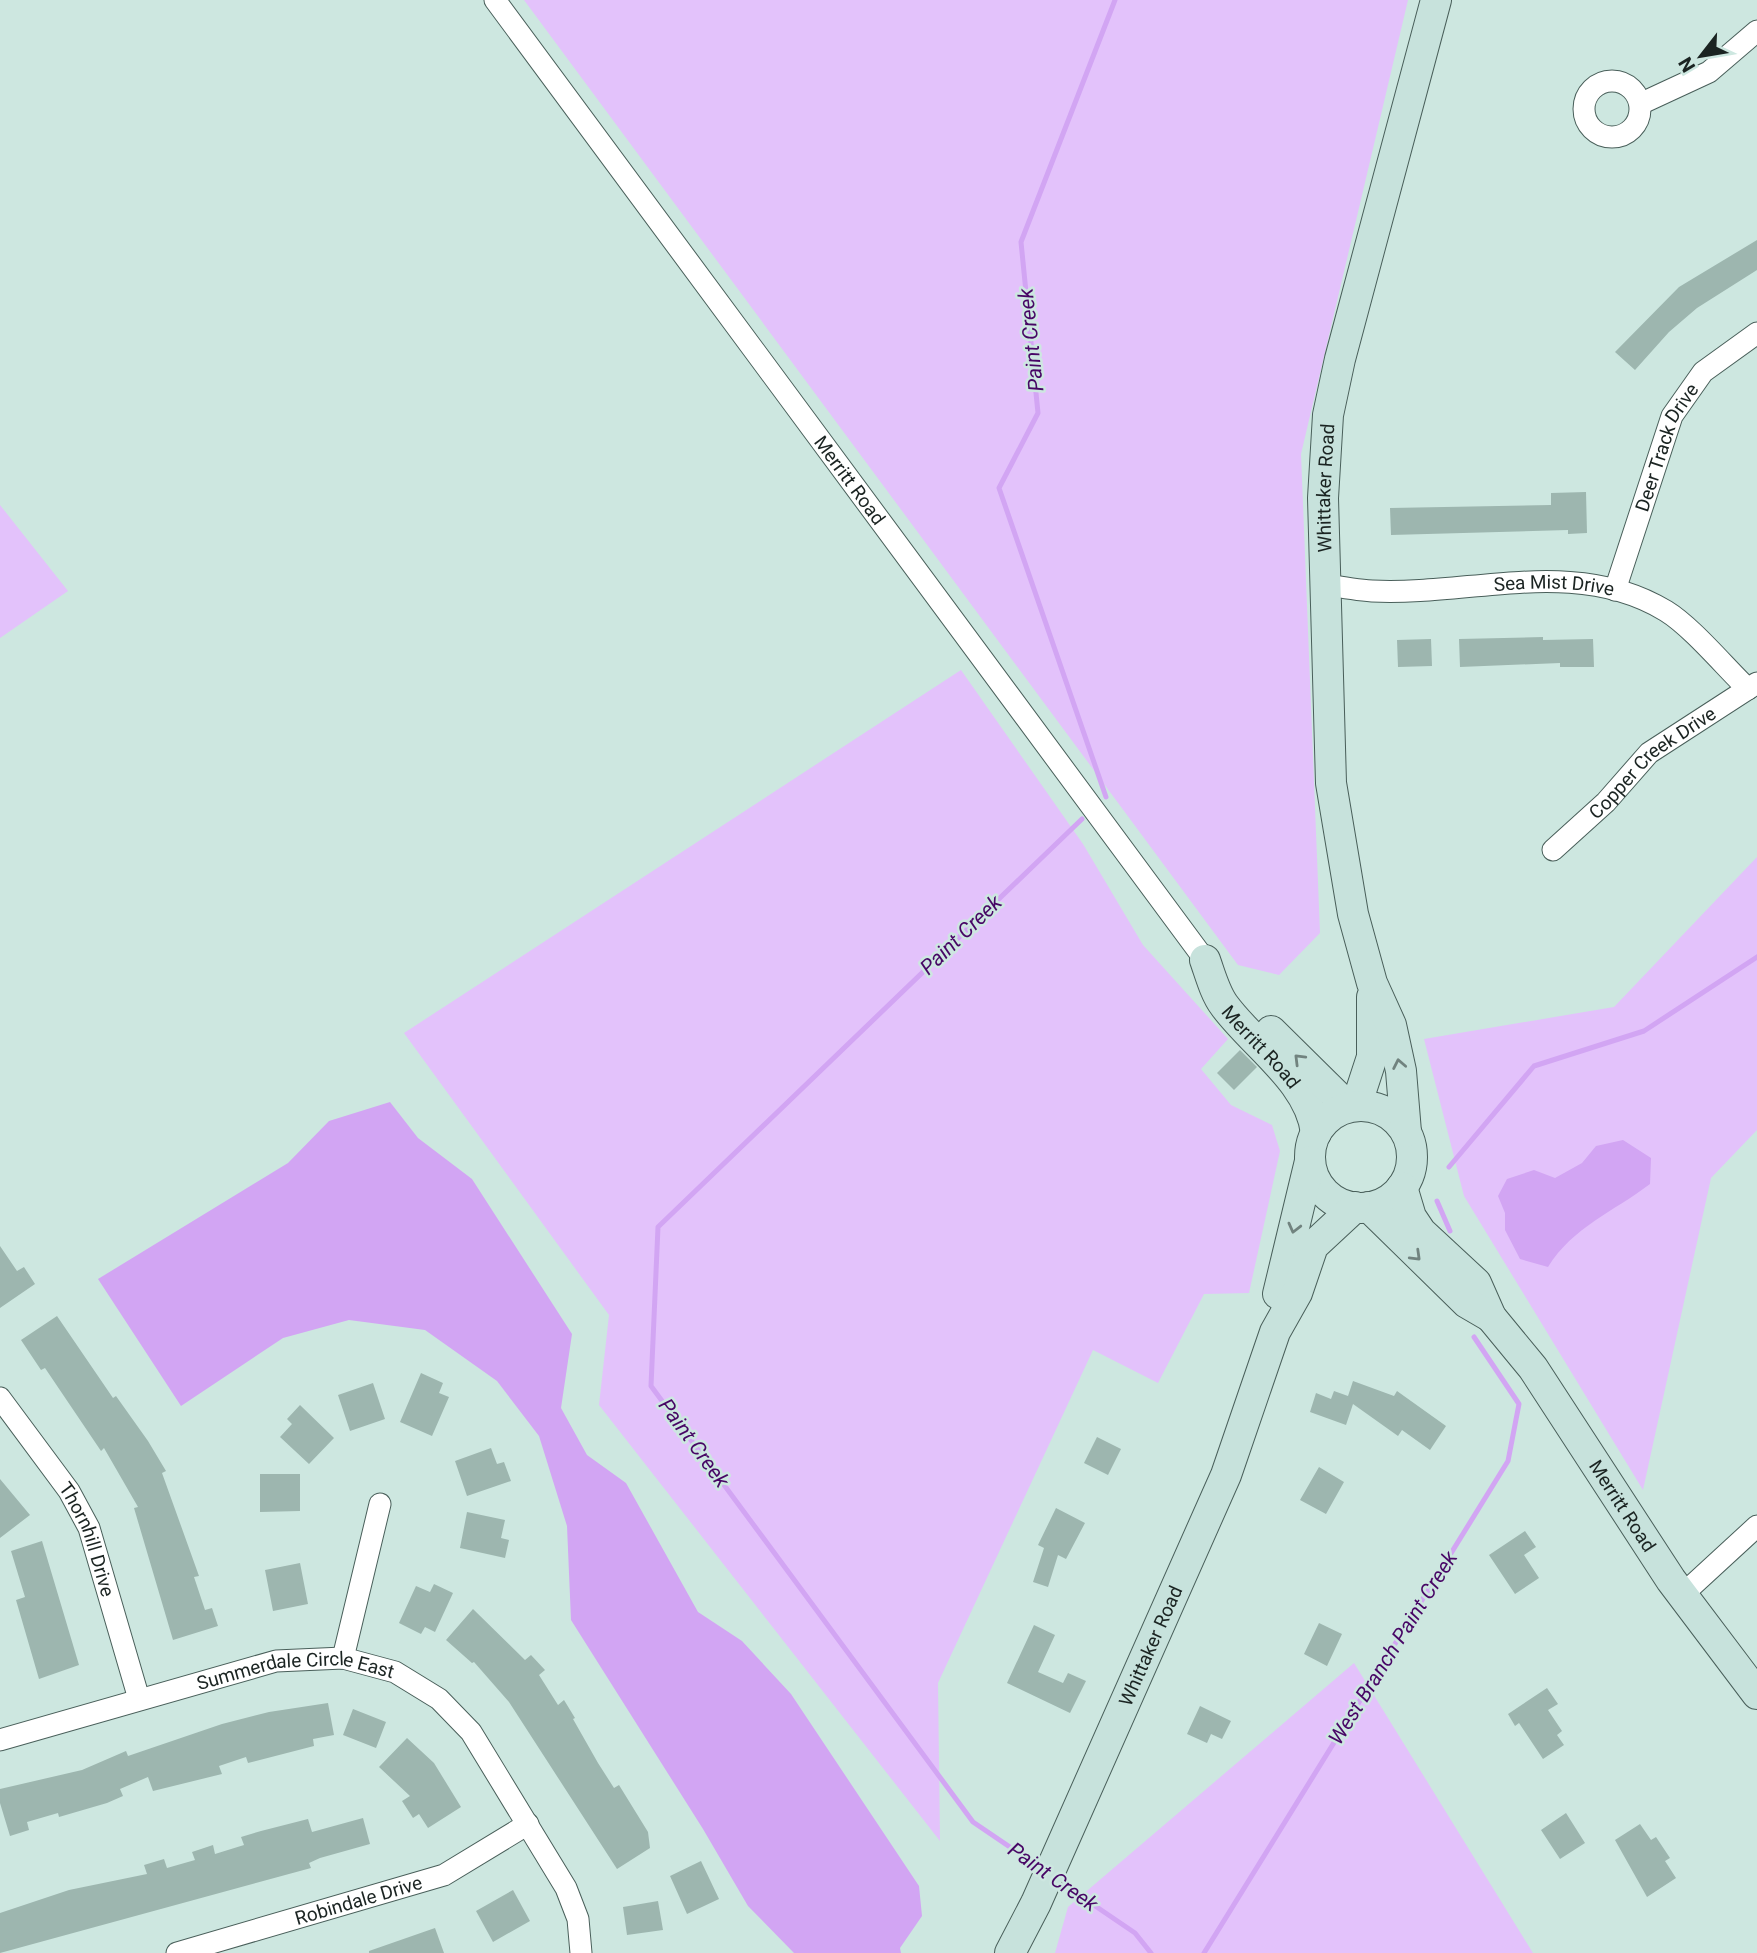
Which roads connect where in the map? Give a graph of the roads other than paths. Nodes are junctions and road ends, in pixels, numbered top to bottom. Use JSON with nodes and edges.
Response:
{"nodes":[{"id":1,"x":495,"y":0,"type":"edge"},
{"id":2,"x":1436,"y":0,"type":"edge"},
{"id":3,"x":1757,"y":30,"type":"edge"},
{"id":4,"x":1640,"y":104,"type":"dead end"},
{"id":5,"x":1757,"y":334,"type":"edge"},
{"id":6,"x":1324,"y":584,"type":"junction"},
{"id":7,"x":1615,"y":590,"type":"junction"},
{"id":8,"x":1752,"y":686,"type":"edge"},
{"id":9,"x":1553,"y":850,"type":"dead end"},
{"id":10,"x":1205,"y":960,"type":"junction"},
{"id":11,"x":1372,"y":983,"type":"junction"},
{"id":12,"x":1352,"y":1106,"type":"junction"},
{"id":13,"x":1406,"y":1132,"type":"junction"},
{"id":14,"x":1316,"y":1133,"type":"junction"},
{"id":15,"x":1310,"y":1161,"type":"junction"},
{"id":16,"x":1402,"y":1188,"type":"junction"},
{"id":17,"x":1362,"y":1207,"type":"junction"},
{"id":18,"x":1491,"y":1317,"type":"junction"},
{"id":19,"x":1275,"y":1332,"type":"junction"},
{"id":20,"x":0,"y":1398,"type":"edge"},
{"id":21,"x":380,"y":1504,"type":"dead end"},
{"id":22,"x":1757,"y":1526,"type":"edge"},
{"id":23,"x":1682,"y":1595,"type":"junction"},
{"id":24,"x":343,"y":1658,"type":"junction"},
{"id":25,"x":1757,"y":1695,"type":"edge"},
{"id":26,"x":139,"y":1699,"type":"junction"},
{"id":27,"x":0,"y":1740,"type":"edge"},
{"id":28,"x":528,"y":1824,"type":"junction"},
{"id":29,"x":177,"y":1953,"type":"edge"},
{"id":30,"x":582,"y":1953,"type":"edge"},
{"id":31,"x":1010,"y":1953,"type":"edge"}],
"edges":[{"from":1,"to":10,"type":"street","name":"Merritt Road"},
{"from":2,"to":6,"type":"main road","name":"Whittaker Road"},
{"from":3,"to":4,"type":"street"},
{"from":5,"to":7,"type":"street","name":"Deer Track Drive"},
{"from":6,"to":7,"type":"street","name":"Sea Mist Drive"},
{"from":6,"to":11,"type":"main road","name":"Whittaker Road"},
{"from":7,"to":8,"type":"street","name":"Sea Mist Drive"},
{"from":8,"to":9,"type":"street","name":"Copper Creek Drive"},
{"from":12,"to":10,"type":"main road","name":"Merritt Road","one_way":true},
{"from":10,"to":14,"type":"main road","name":"Merritt Road"},
{"from":11,"to":12,"type":"main road","name":"Whittaker Road"},
{"from":13,"to":11,"type":"main road","name":"Whittaker Road","one_way":true},
{"from":12,"to":13,"type":"main road"},
{"from":12,"to":14,"type":"main road"},
{"from":13,"to":16,"type":"main road"},
{"from":14,"to":15,"type":"main road"},
{"from":15,"to":17,"type":"main road"},
{"from":15,"to":19,"type":"main road","name":"Whittaker Road","one_way":true},
{"from":16,"to":17,"type":"main road"},
{"from":16,"to":18,"type":"main road","name":"Merritt Road"},
{"from":17,"to":18,"type":"main road","name":"Merritt Road","one_way":true},
{"from":17,"to":19,"type":"main road","name":"Whittaker Road"},
{"from":18,"to":23,"type":"main road","name":"Merritt Road"},
{"from":19,"to":31,"type":"main road","name":"Whittaker Road"},
{"from":20,"to":26,"type":"street","name":"Thornhill Drive"},
{"from":21,"to":24,"type":"street"},
{"from":22,"to":23,"type":"street"},
{"from":23,"to":25,"type":"main road","name":"Merritt Road"},
{"from":24,"to":26,"type":"street","name":"Summerdale Circle East"},
{"from":24,"to":28,"type":"street","name":"Summerdale Circle East"},
{"from":26,"to":27,"type":"street","name":"Summerdale Circle East"},
{"from":28,"to":29,"type":"street","name":"Robindale Drive"},
{"from":28,"to":30,"type":"street","name":"Summerdale Circle East"}]}
